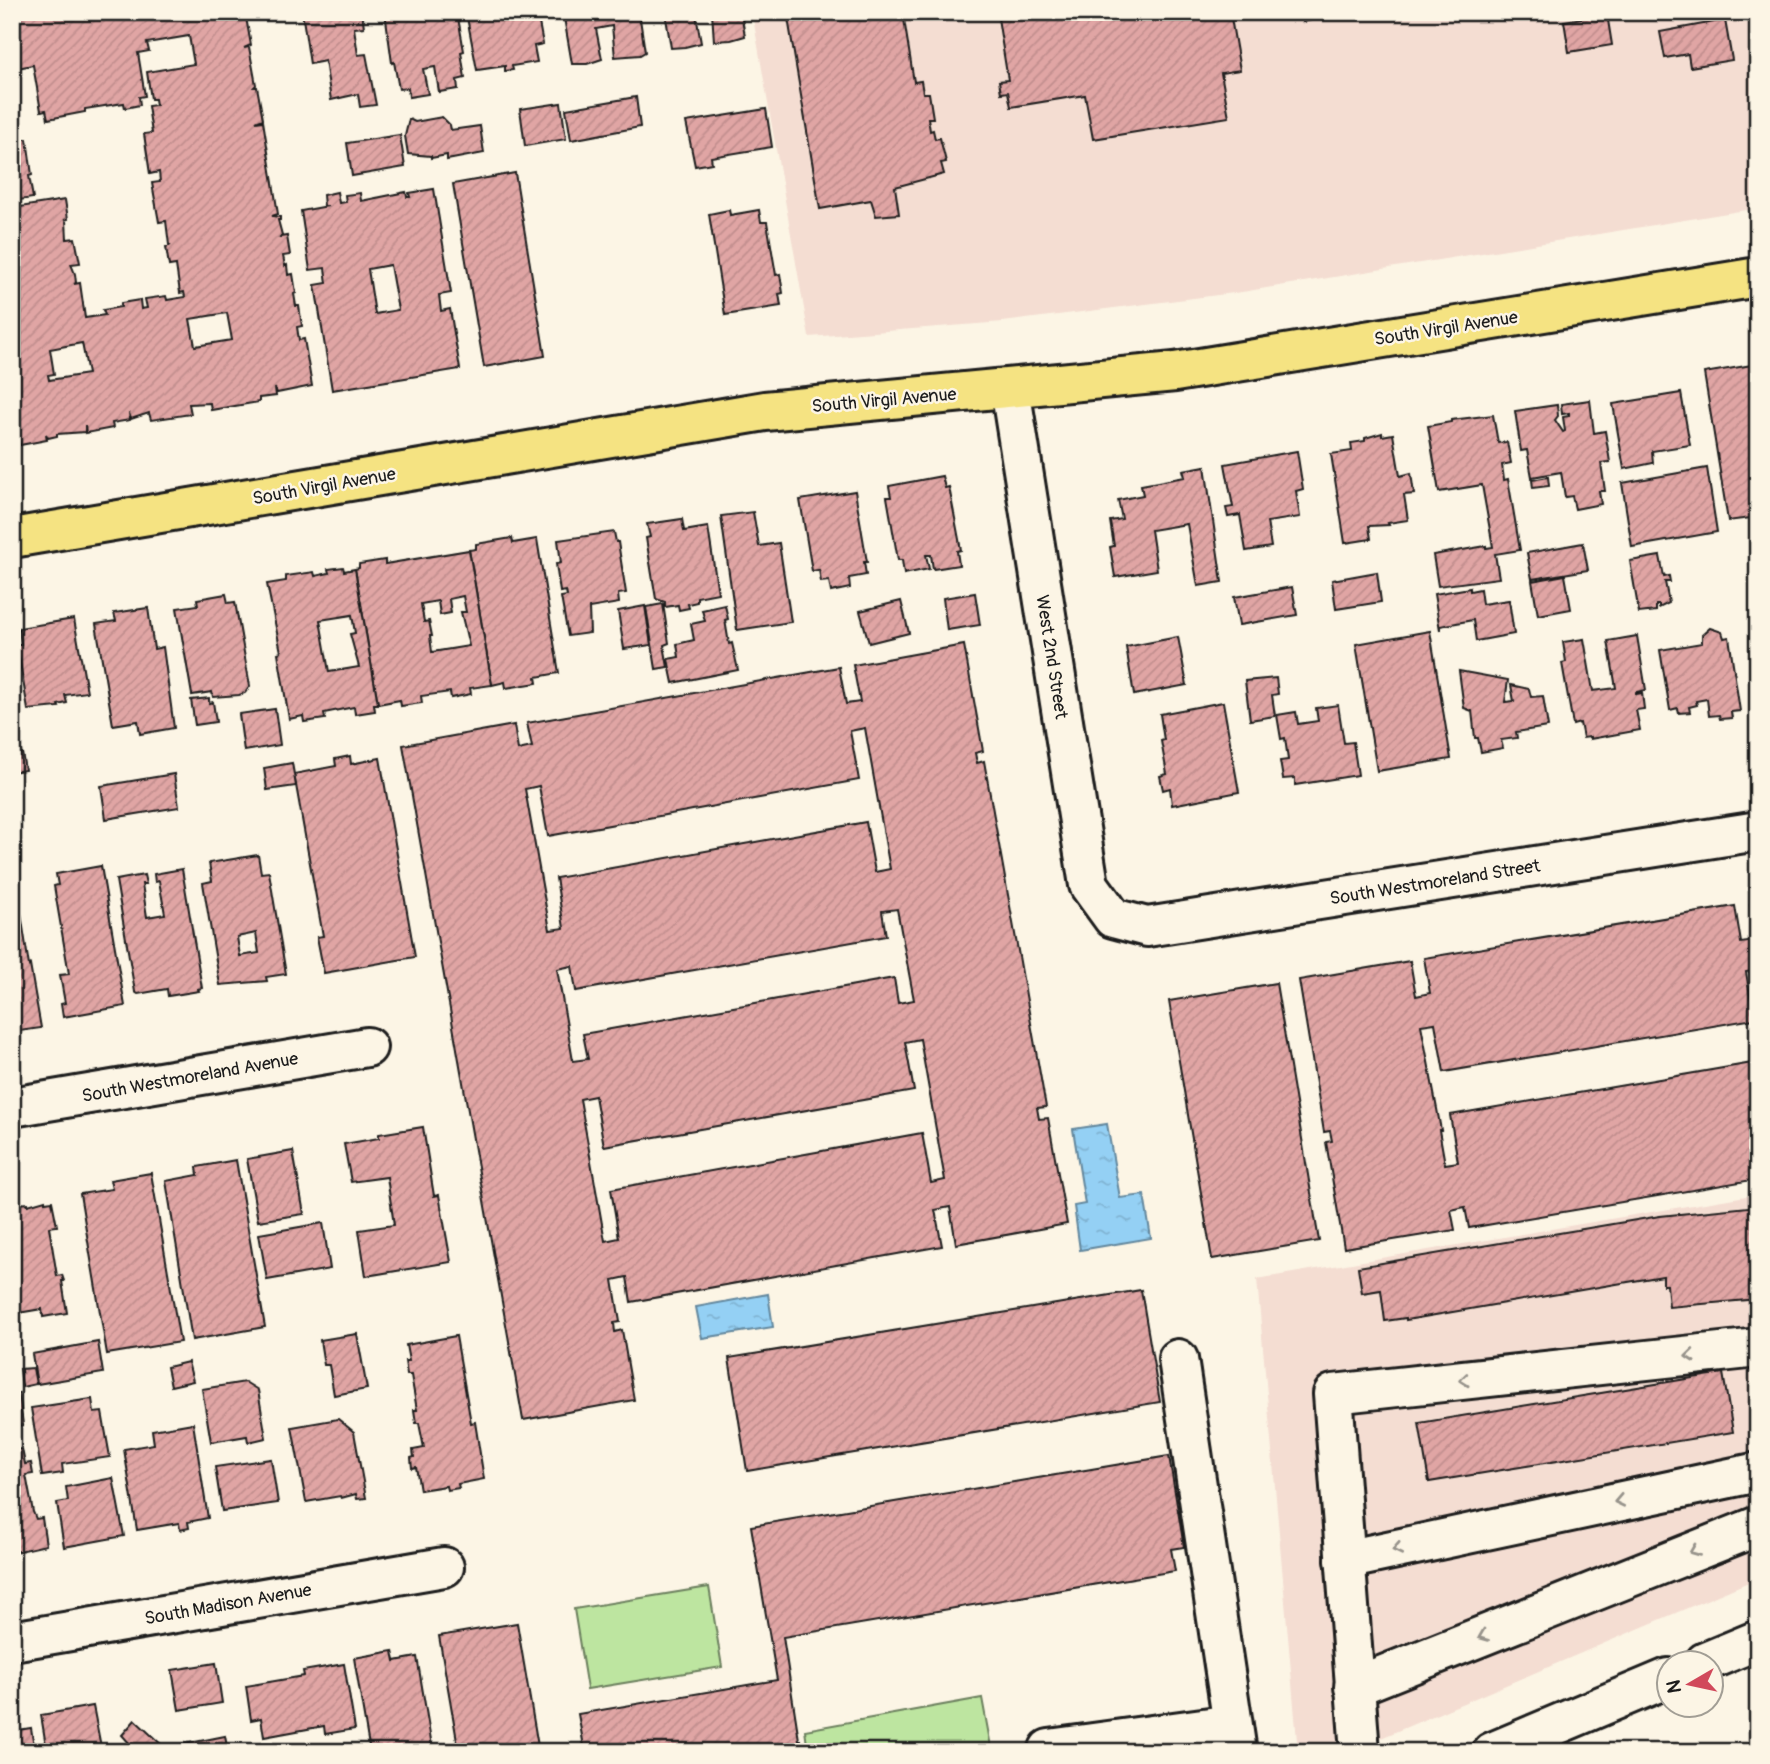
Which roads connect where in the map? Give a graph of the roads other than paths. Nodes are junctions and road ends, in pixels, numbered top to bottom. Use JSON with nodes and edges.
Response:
{"nodes":[{"id":1,"x":1758,"y":276,"type":"edge"},
{"id":2,"x":1010,"y":388,"type":"junction"},
{"id":3,"x":12,"y":538,"type":"edge"},
{"id":4,"x":1758,"y":831,"type":"edge"},
{"id":5,"x":1113,"y":918,"type":"joint"},
{"id":6,"x":367,"y":1047,"type":"dead end"},
{"id":7,"x":12,"y":1107,"type":"edge"},
{"id":8,"x":1758,"y":1348,"type":"edge"},
{"id":9,"x":1178,"y":1359,"type":"dead end"},
{"id":10,"x":1758,"y":1472,"type":"edge"},
{"id":11,"x":1758,"y":1526,"type":"edge"},
{"id":12,"x":1345,"y":1560,"type":"junction"},
{"id":13,"x":444,"y":1567,"type":"dead end"},
{"id":14,"x":1758,"y":1640,"type":"edge"},
{"id":15,"x":12,"y":1641,"type":"edge"},
{"id":16,"x":1724,"y":1654,"type":"edge"},
{"id":17,"x":1654,"y":1686,"type":"edge"},
{"id":18,"x":1354,"y":1687,"type":"junction"},
{"id":19,"x":1566,"y":1737,"type":"edge"},
{"id":20,"x":1234,"y":1738,"type":"edge"},
{"id":21,"x":1049,"y":1749,"type":"dead end"},
{"id":22,"x":1360,"y":1752,"type":"edge"},
{"id":23,"x":1492,"y":1752,"type":"edge"}],
"edges":[{"from":1,"to":2,"type":"main road","name":"South Virgil Avenue"},
{"from":2,"to":3,"type":"main road","name":"South Virgil Avenue"},
{"from":2,"to":5,"type":"street","name":"West 2nd Street"},
{"from":4,"to":5,"type":"street","name":"South Westmoreland Street"},
{"from":6,"to":7,"type":"street","name":"South Westmoreland Avenue"},
{"from":8,"to":12,"type":"street","one_way":true},
{"from":9,"to":20,"type":"street"},
{"from":10,"to":12,"type":"street","one_way":true},
{"from":11,"to":18,"type":"street","one_way":true},
{"from":12,"to":18,"type":"street"},
{"from":13,"to":15,"type":"street","name":"South Madison Avenue"},
{"from":14,"to":16,"type":"street"},
{"from":17,"to":19,"type":"street"},
{"from":18,"to":22,"type":"street"},
{"from":19,"to":23,"type":"street"},
{"from":20,"to":21,"type":"street"}]}
